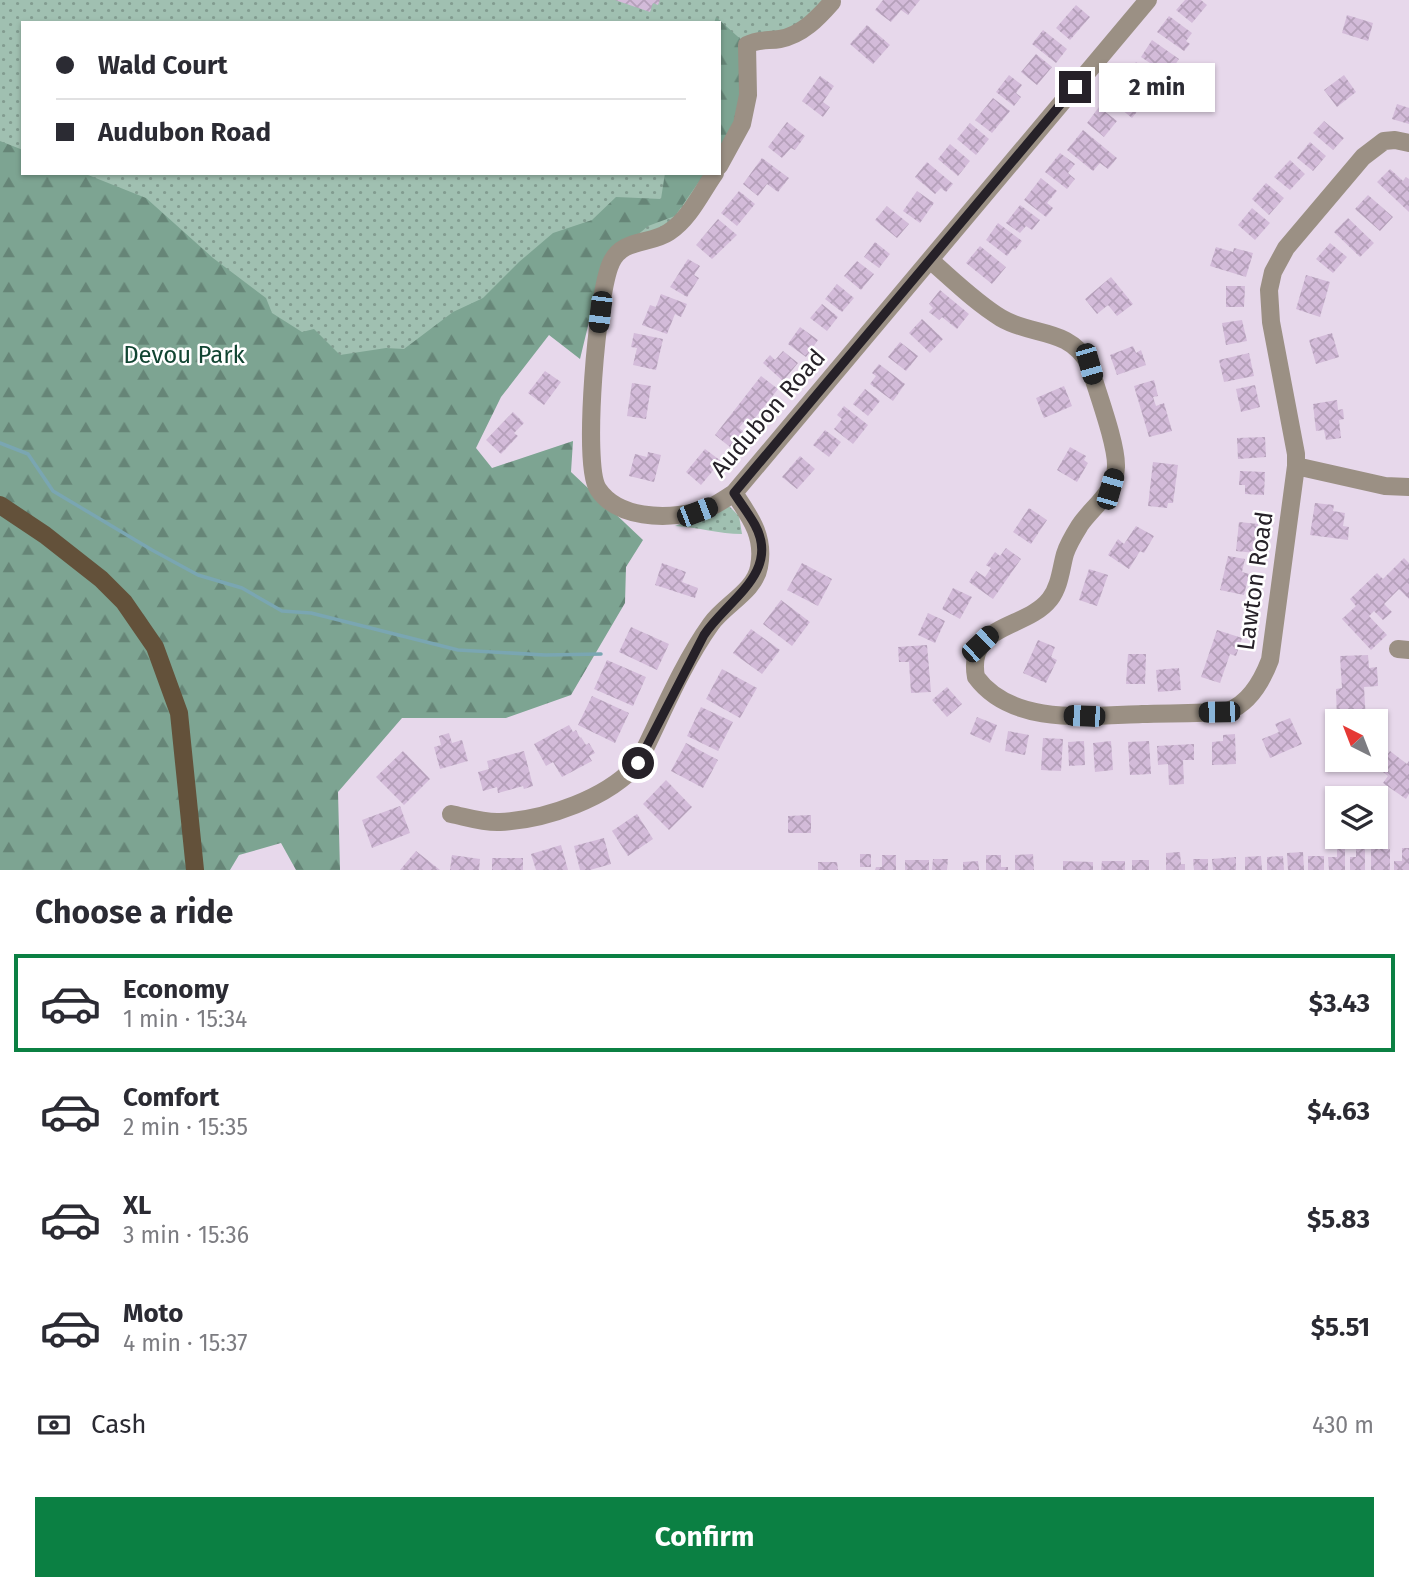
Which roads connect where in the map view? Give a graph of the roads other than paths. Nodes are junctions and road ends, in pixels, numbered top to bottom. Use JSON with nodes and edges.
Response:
{"nodes":[{"id":1,"x":1148,"y":0,"type":"edge"},
{"id":2,"x":832,"y":2,"type":"dead end"},
{"id":3,"x":1409,"y":143,"type":"edge"},
{"id":4,"x":721,"y":162,"type":"edge"},
{"id":5,"x":714,"y":175,"type":"edge"},
{"id":6,"x":930,"y":260,"type":"junction"},
{"id":7,"x":1296,"y":466,"type":"junction"},
{"id":8,"x":1409,"y":487,"type":"edge"},
{"id":9,"x":734,"y":493,"type":"junction"},
{"id":10,"x":0,"y":505,"type":"edge"},
{"id":11,"x":451,"y":814,"type":"dead end"},
{"id":12,"x":195,"y":870,"type":"edge"}],
"edges":[{"from":1,"to":6,"type":"street","name":"Audubon Road"},
{"from":2,"to":4,"type":"street"},
{"from":3,"to":7,"type":"street","name":"Lawton Road"},
{"from":5,"to":9,"type":"street","name":"Audubon Road"},
{"from":6,"to":7,"type":"street","name":"Lawton Road"},
{"from":6,"to":9,"type":"street","name":"Audubon Road"},
{"from":7,"to":8,"type":"street"},
{"from":9,"to":11,"type":"street"},
{"from":10,"to":12,"type":"main road"}]}
